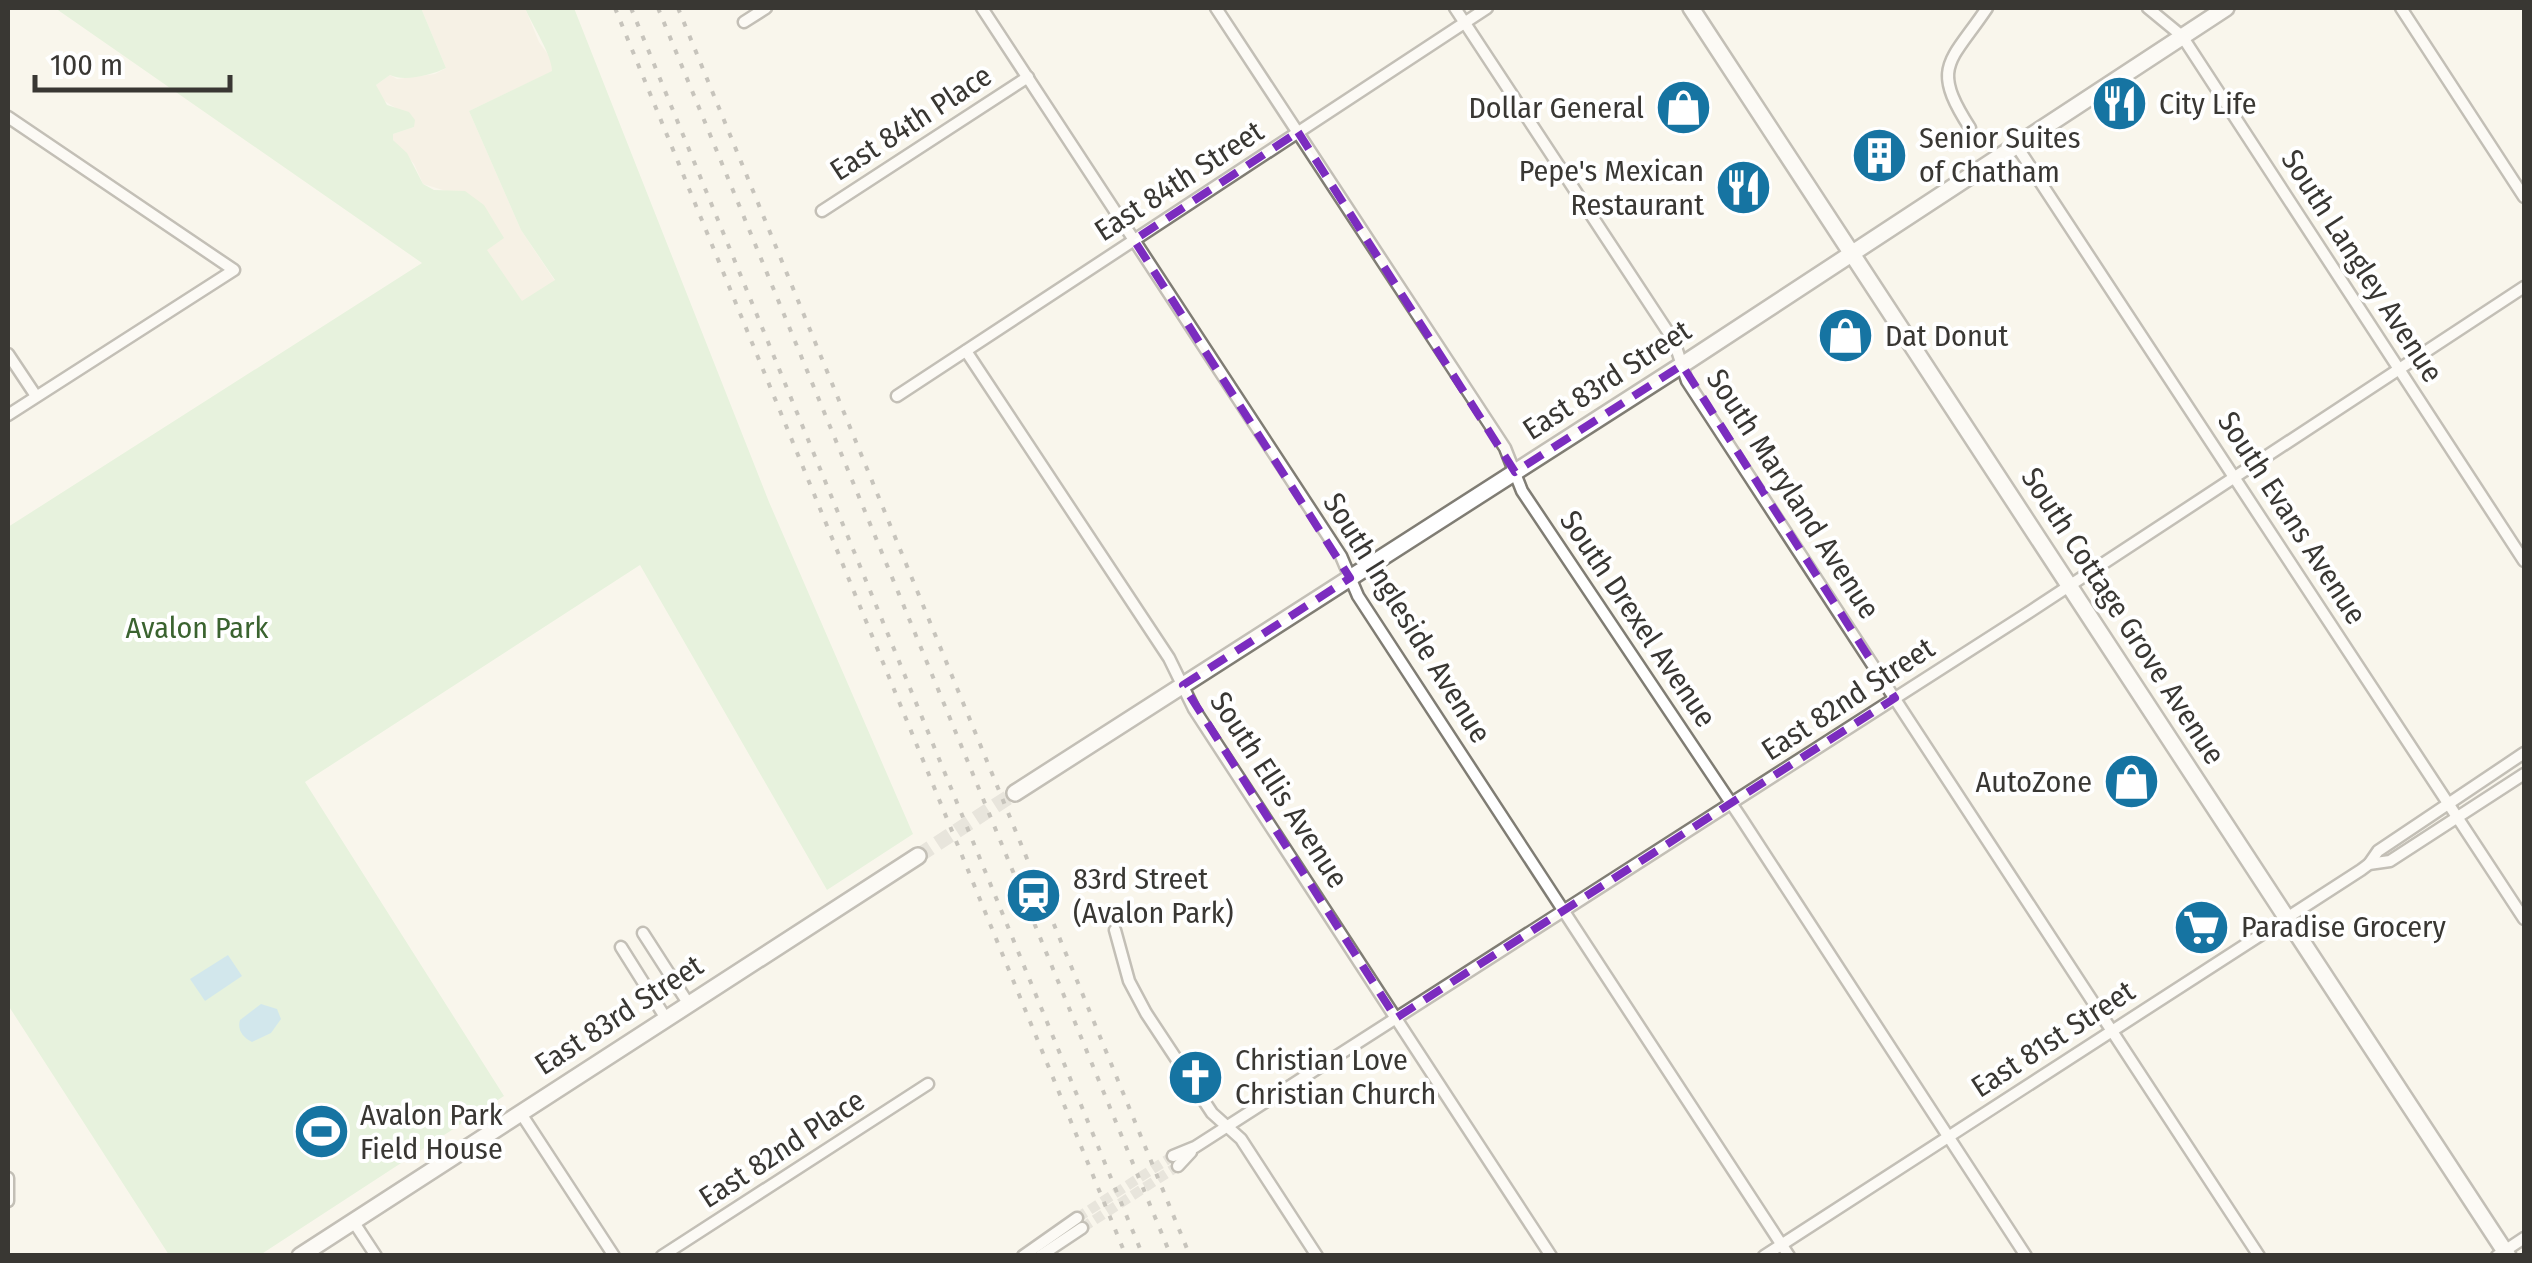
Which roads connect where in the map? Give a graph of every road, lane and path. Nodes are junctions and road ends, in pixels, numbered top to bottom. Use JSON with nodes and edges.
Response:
{"nodes":[{"id":1,"x":766,"y":8,"type":"edge"},
{"id":2,"x":982,"y":8,"type":"edge"},
{"id":3,"x":1216,"y":8,"type":"edge"},
{"id":4,"x":1455,"y":8,"type":"edge"},
{"id":5,"x":1488,"y":8,"type":"edge"},
{"id":6,"x":1691,"y":8,"type":"edge"},
{"id":7,"x":1987,"y":8,"type":"edge"},
{"id":8,"x":2148,"y":8,"type":"edge"},
{"id":9,"x":2226,"y":8,"type":"edge"},
{"id":10,"x":2401,"y":8,"type":"edge"},
{"id":11,"x":744,"y":22,"type":"dead end"},
{"id":12,"x":1465,"y":22,"type":"junction"},
{"id":13,"x":2182,"y":36,"type":"junction"},
{"id":14,"x":1028,"y":77,"type":"junction"},
{"id":15,"x":8,"y":116,"type":"edge"},
{"id":16,"x":1970,"y":128,"type":"dead end"},
{"id":17,"x":1298,"y":132,"type":"junction"},
{"id":18,"x":2016,"y":145,"type":"junction"},
{"id":19,"x":2524,"y":196,"type":"edge"},
{"id":20,"x":822,"y":211,"type":"dead end"},
{"id":21,"x":1134,"y":240,"type":"junction"},
{"id":22,"x":1852,"y":253,"type":"junction"},
{"id":23,"x":2524,"y":287,"type":"edge"},
{"id":24,"x":966,"y":351,"type":"junction"},
{"id":25,"x":8,"y":354,"type":"edge"},
{"id":26,"x":1682,"y":365,"type":"junction"},
{"id":27,"x":2400,"y":369,"type":"junction"},
{"id":28,"x":36,"y":396,"type":"junction"},
{"id":29,"x":898,"y":396,"type":"dead end"},
{"id":30,"x":8,"y":415,"type":"edge"},
{"id":31,"x":1515,"y":472,"type":"junction"},
{"id":32,"x":2235,"y":476,"type":"junction"},
{"id":33,"x":2524,"y":561,"type":"edge"},
{"id":34,"x":1350,"y":578,"type":"junction"},
{"id":35,"x":2070,"y":585,"type":"junction"},
{"id":36,"x":1183,"y":685,"type":"junction"},
{"id":37,"x":1895,"y":698,"type":"junction"},
{"id":38,"x":2524,"y":753,"type":"edge"},
{"id":39,"x":2524,"y":774,"type":"edge"},
{"id":40,"x":1015,"y":793,"type":"tunnel mouth"},
{"id":41,"x":1731,"y":803,"type":"junction"},
{"id":42,"x":2450,"y":804,"type":"junction"},
{"id":43,"x":2458,"y":817,"type":"junction"},
{"id":44,"x":918,"y":856,"type":"tunnel mouth"},
{"id":45,"x":2369,"y":864,"type":"junction"},
{"id":46,"x":1563,"y":911,"type":"junction"},
{"id":47,"x":2286,"y":918,"type":"junction"},
{"id":48,"x":2524,"y":919,"type":"edge"},
{"id":49,"x":1116,"y":930,"type":"dead end"},
{"id":50,"x":643,"y":932,"type":"dead end"},
{"id":51,"x":621,"y":947,"type":"dead end"},
{"id":52,"x":688,"y":1003,"type":"junction"},
{"id":53,"x":665,"y":1018,"type":"junction"},
{"id":54,"x":1396,"y":1018,"type":"junction"},
{"id":55,"x":2112,"y":1031,"type":"junction"},
{"id":56,"x":928,"y":1084,"type":"dead end"},
{"id":57,"x":520,"y":1112,"type":"junction"},
{"id":58,"x":1228,"y":1126,"type":"junction"},
{"id":59,"x":1948,"y":1136,"type":"junction"},
{"id":60,"x":1175,"y":1161,"type":"tunnel mouth"},
{"id":61,"x":8,"y":1178,"type":"edge"},
{"id":62,"x":8,"y":1201,"type":"edge"},
{"id":63,"x":353,"y":1221,"type":"junction"},
{"id":64,"x":2524,"y":1238,"type":"edge"},
{"id":65,"x":1781,"y":1244,"type":"junction"},
{"id":66,"x":2503,"y":1254,"type":"edge"},
{"id":67,"x":300,"y":1256,"type":"edge"},
{"id":68,"x":376,"y":1256,"type":"edge"},
{"id":69,"x":614,"y":1256,"type":"edge"},
{"id":70,"x":662,"y":1256,"type":"edge"},
{"id":71,"x":1023,"y":1256,"type":"edge"},
{"id":72,"x":1040,"y":1256,"type":"edge"},
{"id":73,"x":1317,"y":1256,"type":"edge"},
{"id":74,"x":1552,"y":1256,"type":"edge"},
{"id":75,"x":1764,"y":1256,"type":"edge"},
{"id":76,"x":1788,"y":1256,"type":"edge"},
{"id":77,"x":2026,"y":1256,"type":"edge"},
{"id":78,"x":2260,"y":1256,"type":"edge"}],
"edges":[{"from":1,"to":11,"type":"street"},
{"from":2,"to":14,"type":"street","name":"South Ingleside Avenue"},
{"from":3,"to":17,"type":"street","name":"South Drexel Avenue"},
{"from":4,"to":12,"type":"street","name":"South Maryland Avenue"},
{"from":5,"to":12,"type":"street","name":"East 84th Street"},
{"from":6,"to":22,"type":"street","name":"South Cottage Grove Avenue"},
{"from":7,"to":16,"type":"street"},
{"from":8,"to":13,"type":"street","name":"South Langley Avenue"},
{"from":9,"to":13,"type":"street","name":"East 83rd Street"},
{"from":10,"to":19,"type":"street"},
{"from":12,"to":17,"type":"street","name":"East 84th Street"},
{"from":12,"to":26,"type":"street","name":"South Maryland Avenue"},
{"from":13,"to":18,"type":"street","name":"East 83rd Street"},
{"from":13,"to":27,"type":"street","name":"South Langley Avenue"},
{"from":14,"to":20,"type":"street","name":"East 84th Place"},
{"from":14,"to":21,"type":"street","name":"South Ingleside Avenue"},
{"from":15,"to":28,"type":"street"},
{"from":17,"to":21,"type":"street","name":"East 84th Street"},
{"from":17,"to":31,"type":"street","name":"South Drexel Avenue"},
{"from":18,"to":22,"type":"street","name":"East 83rd Street"},
{"from":18,"to":32,"type":"street","name":"South Evans Avenue"},
{"from":21,"to":24,"type":"street","name":"East 84th Street"},
{"from":21,"to":34,"type":"street","name":"South Ingleside Avenue"},
{"from":22,"to":26,"type":"street","name":"East 83rd Street"},
{"from":22,"to":35,"type":"street","name":"South Cottage Grove Avenue"},
{"from":23,"to":27,"type":"street","name":"East 82nd Street"},
{"from":24,"to":29,"type":"street","name":"East 84th Street"},
{"from":24,"to":36,"type":"street","name":"South Ellis Avenue"},
{"from":25,"to":28,"type":"street"},
{"from":26,"to":31,"type":"street","name":"East 83rd Street"},
{"from":26,"to":37,"type":"street","name":"South Maryland Avenue"},
{"from":27,"to":32,"type":"street","name":"East 82nd Street"},
{"from":27,"to":33,"type":"street","name":"South Langley Avenue"},
{"from":28,"to":30,"type":"street"},
{"from":31,"to":34,"type":"street","name":"East 83rd Street"},
{"from":31,"to":41,"type":"street","name":"South Drexel Avenue"},
{"from":32,"to":35,"type":"street","name":"East 82nd Street"},
{"from":32,"to":42,"type":"street","name":"South Evans Avenue"},
{"from":34,"to":36,"type":"street","name":"East 83rd Street"},
{"from":34,"to":46,"type":"street","name":"South Ingleside Avenue"},
{"from":35,"to":37,"type":"street","name":"East 82nd Street"},
{"from":35,"to":47,"type":"street","name":"South Cottage Grove Avenue"},
{"from":36,"to":40,"type":"street","name":"East 83rd Street"},
{"from":36,"to":54,"type":"street","name":"South Ellis Avenue"},
{"from":37,"to":41,"type":"street","name":"East 82nd Street"},
{"from":37,"to":55,"type":"street","name":"South Maryland Avenue"},
{"from":38,"to":42,"type":"street","name":"East 81st Street"},
{"from":39,"to":43,"type":"street","name":"East 81st Street"},
{"from":41,"to":46,"type":"street","name":"East 82nd Street"},
{"from":41,"to":59,"type":"street","name":"South Drexel Avenue"},
{"from":42,"to":43,"type":"street","name":"South Evans Avenue"},
{"from":42,"to":45,"type":"street","name":"East 81st Street"},
{"from":43,"to":45,"type":"street","name":"East 81st Street"},
{"from":43,"to":48,"type":"street","name":"South Evans Avenue"},
{"from":44,"to":52,"type":"street","name":"East 83rd Street"},
{"from":45,"to":47,"type":"street","name":"East 81st Street"},
{"from":46,"to":54,"type":"street","name":"East 82nd Street"},
{"from":46,"to":65,"type":"street","name":"South Ingleside Avenue"},
{"from":47,"to":55,"type":"street","name":"East 81st Street"},
{"from":47,"to":66,"type":"street","name":"South Cottage Grove Avenue"},
{"from":49,"to":58,"type":"street"},
{"from":50,"to":52,"type":"street"},
{"from":51,"to":53,"type":"street"},
{"from":52,"to":53,"type":"street","name":"East 83rd Street"},
{"from":53,"to":57,"type":"street","name":"East 83rd Street"},
{"from":54,"to":58,"type":"street","name":"East 82nd Street"},
{"from":54,"to":74,"type":"street","name":"South Ellis Avenue"},
{"from":55,"to":59,"type":"street","name":"East 81st Street"},
{"from":55,"to":78,"type":"street","name":"South Maryland Avenue"},
{"from":56,"to":70,"type":"street","name":"East 82nd Place"},
{"from":57,"to":63,"type":"street","name":"East 83rd Street"},
{"from":57,"to":69,"type":"street"},
{"from":58,"to":60,"type":"street","name":"East 82nd Street"},
{"from":58,"to":73,"type":"street"},
{"from":59,"to":65,"type":"street","name":"East 81st Street"},
{"from":59,"to":77,"type":"street","name":"South Drexel Avenue"},
{"from":61,"to":62,"type":"street"},
{"from":63,"to":67,"type":"street","name":"East 83rd Street"},
{"from":63,"to":68,"type":"street"},
{"from":64,"to":66,"type":"street"},
{"from":65,"to":75,"type":"street","name":"East 81st Street"},
{"from":65,"to":76,"type":"street","name":"South Ingleside Avenue"},
{"from":71,"to":72,"type":"street"}]}
